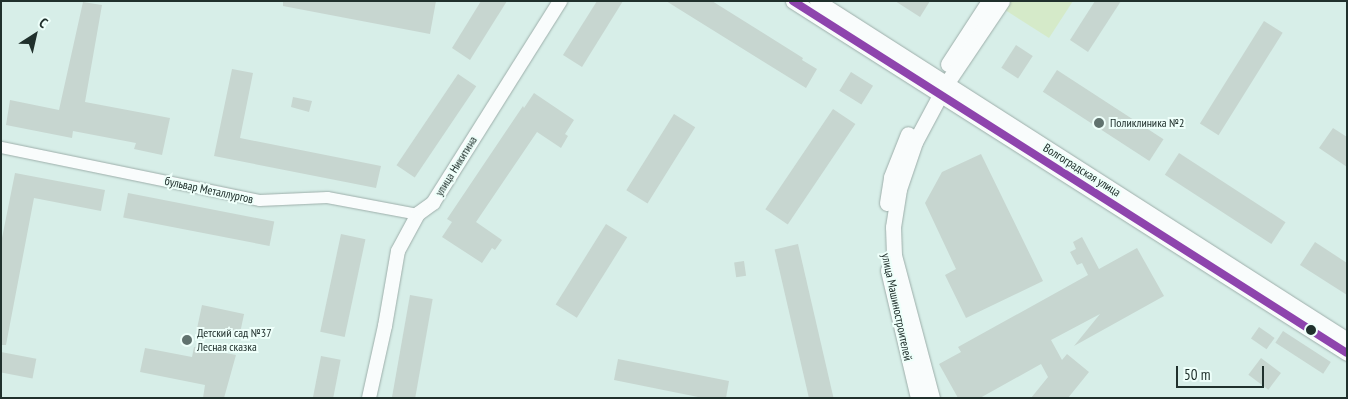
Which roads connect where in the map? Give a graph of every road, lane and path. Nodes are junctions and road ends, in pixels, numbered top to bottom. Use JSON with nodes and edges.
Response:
{"nodes":[{"id":1,"x":560,"y":1,"type":"edge"},
{"id":2,"x":793,"y":1,"type":"edge"},
{"id":3,"x":817,"y":1,"type":"edge"},
{"id":4,"x":989,"y":1,"type":"edge"},
{"id":5,"x":1002,"y":1,"type":"edge"},
{"id":6,"x":939,"y":87,"type":"junction"},
{"id":7,"x":1,"y":146,"type":"edge"},
{"id":8,"x":418,"y":214,"type":"junction"},
{"id":9,"x":1347,"y":340,"type":"edge"},
{"id":10,"x":1347,"y":353,"type":"edge"},
{"id":11,"x":369,"y":398,"type":"edge"},
{"id":12,"x":918,"y":398,"type":"edge"},
{"id":13,"x":932,"y":398,"type":"edge"}],
"edges":[{"from":1,"to":8,"type":"street","name":"улица Никитина"},
{"from":2,"to":6,"type":"main road"},
{"from":3,"to":6,"type":"main road","name":"Волгоградская улица"},
{"from":4,"to":6,"type":"main road","name":"улица Машиностроителей"},
{"from":5,"to":6,"type":"main road"},
{"from":6,"to":9,"type":"main road","name":"Волгоградская улица"},
{"from":6,"to":10,"type":"main road"},
{"from":6,"to":12,"type":"main road","name":"улица Машиностроителей"},
{"from":6,"to":13,"type":"main road"},
{"from":7,"to":8,"type":"street","name":"бульвар Металлургов"},
{"from":8,"to":11,"type":"street","name":"улица Никитина"}]}
